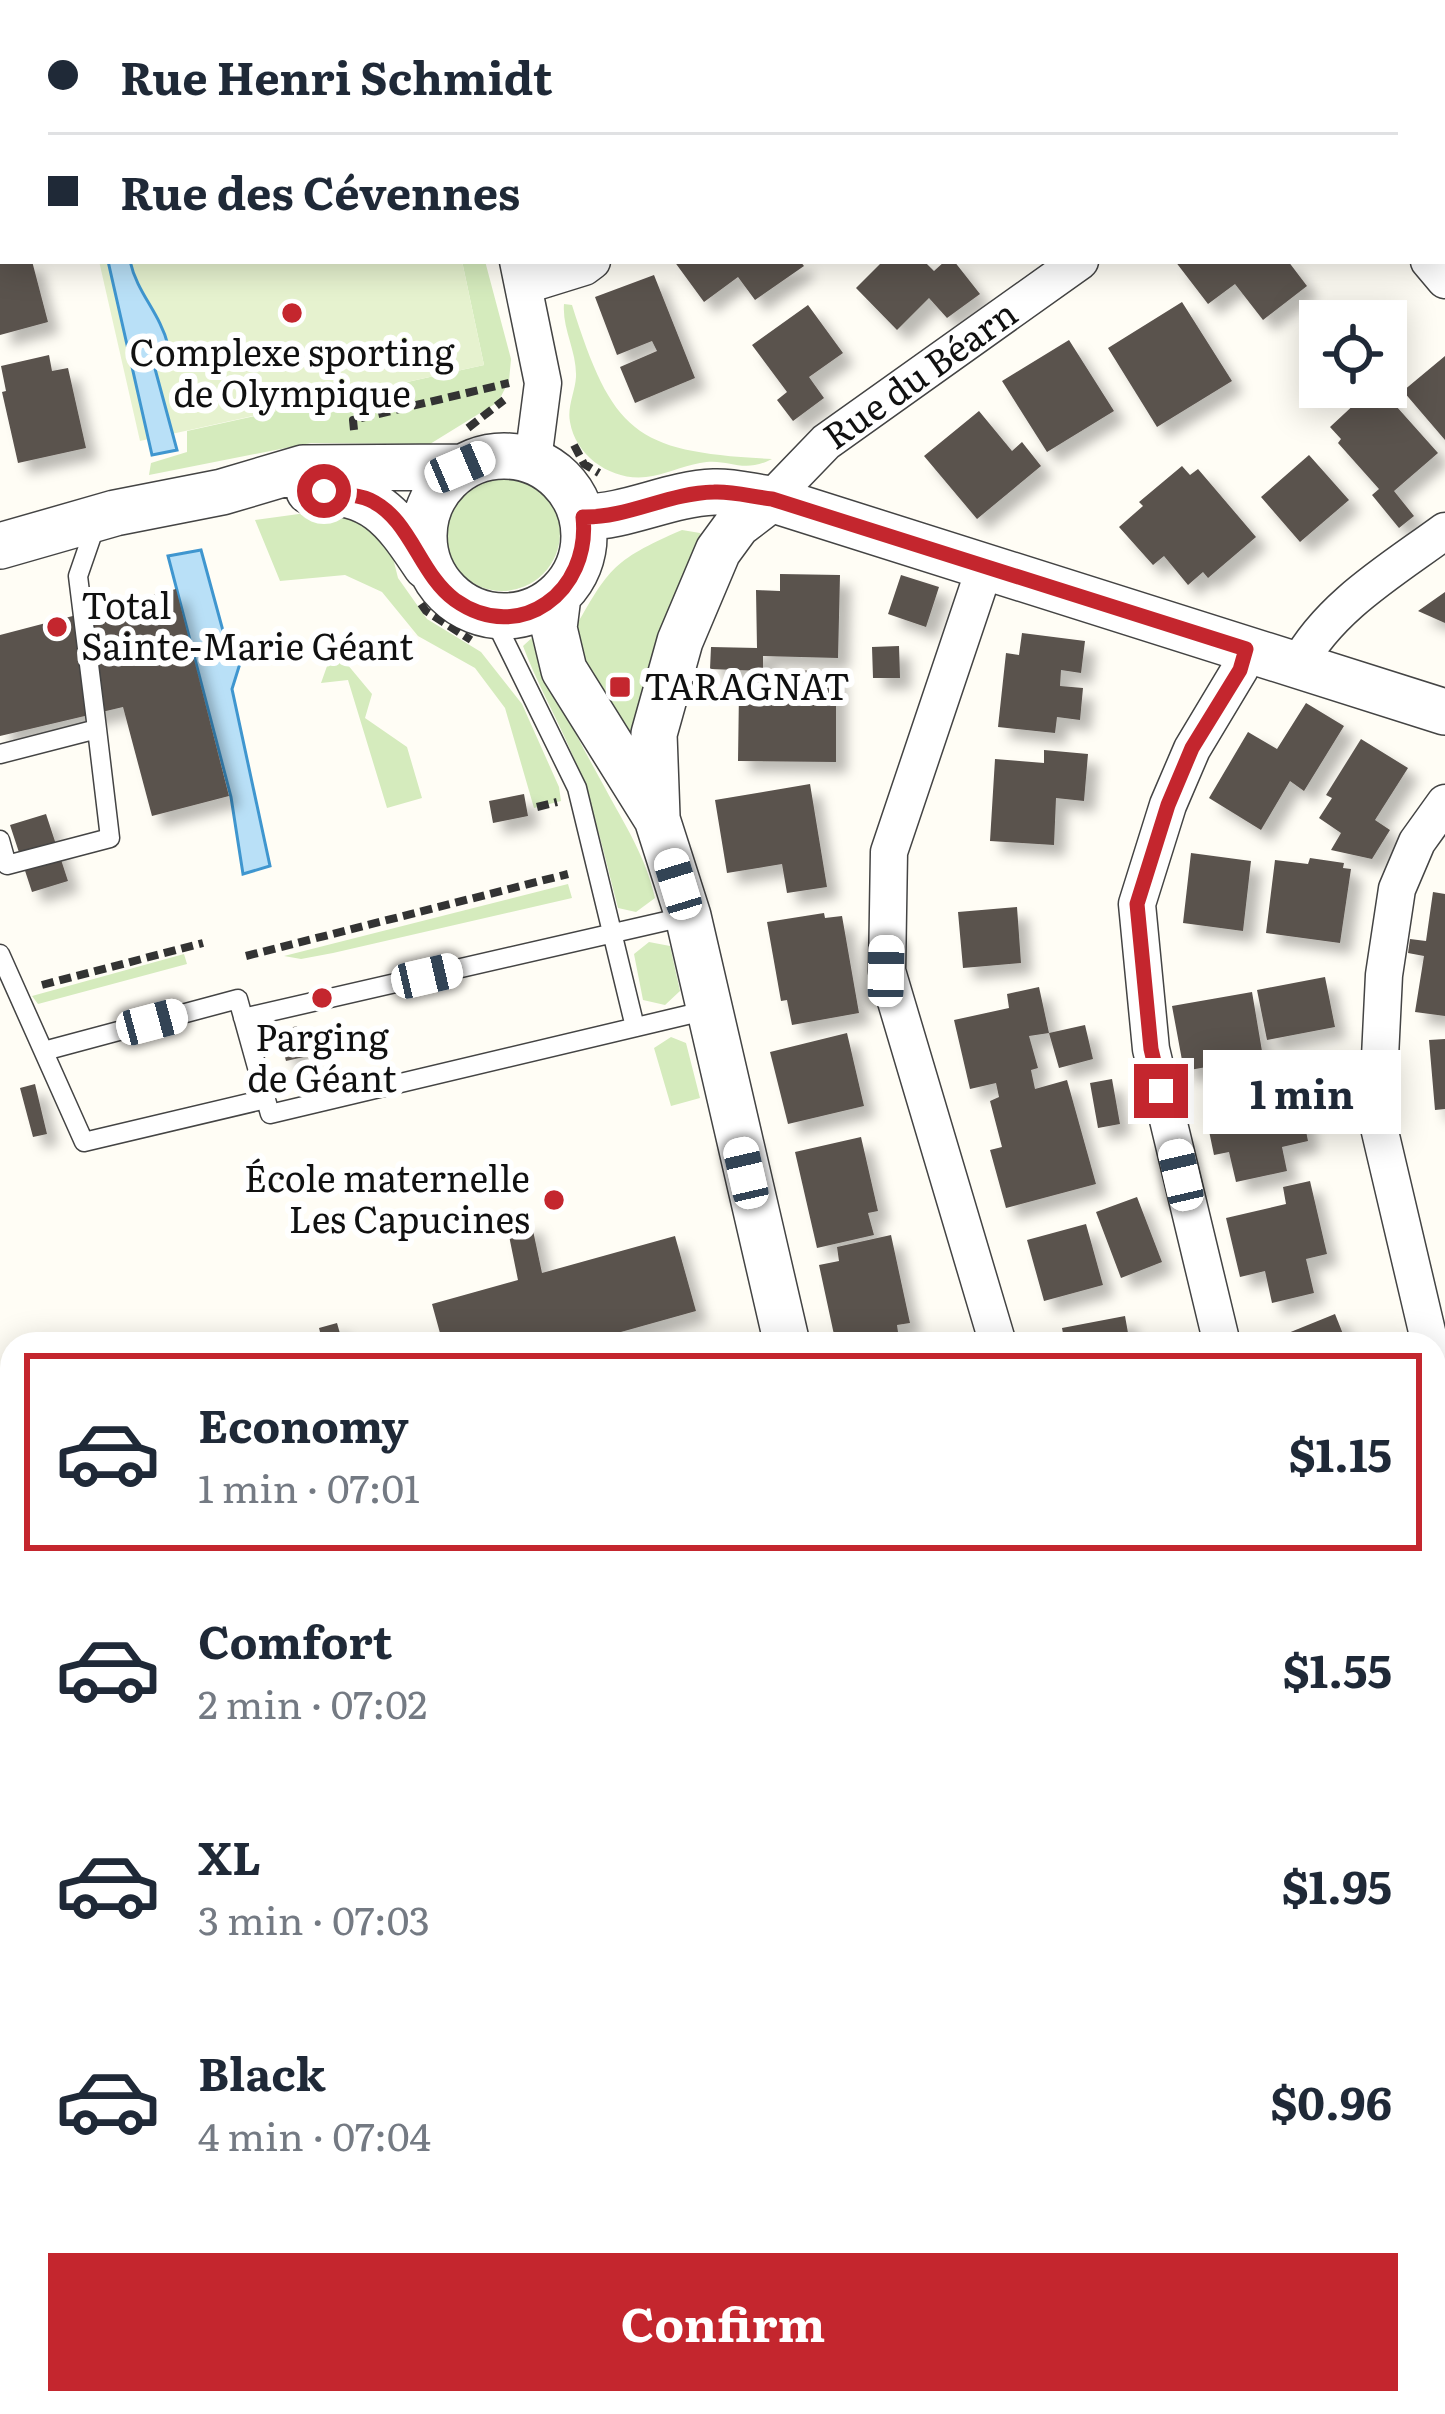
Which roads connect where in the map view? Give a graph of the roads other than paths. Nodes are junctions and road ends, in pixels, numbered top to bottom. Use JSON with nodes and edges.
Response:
{"nodes":[{"id":1,"x":574,"y":264,"type":"edge"},
{"id":2,"x":1075,"y":264,"type":"edge"},
{"id":3,"x":522,"y":273,"type":"edge"},
{"id":4,"x":550,"y":446,"type":"junction"},
{"id":5,"x":456,"y":451,"type":"junction"},
{"id":6,"x":222,"y":492,"type":"junction"},
{"id":7,"x":772,"y":499,"type":"junction"},
{"id":8,"x":106,"y":516,"type":"junction"},
{"id":9,"x":583,"y":517,"type":"junction"},
{"id":10,"x":1445,"y":531,"type":"edge"},
{"id":11,"x":0,"y":547,"type":"edge"},
{"id":12,"x":986,"y":564,"type":"junction"},
{"id":13,"x":425,"y":587,"type":"junction"},
{"id":14,"x":558,"y":596,"type":"junction"},
{"id":15,"x":489,"y":632,"type":"junction"},
{"id":16,"x":1246,"y":649,"type":"junction"},
{"id":17,"x":1298,"y":665,"type":"junction"},
{"id":18,"x":1445,"y":712,"type":"edge"},
{"id":19,"x":98,"y":729,"type":"junction"},
{"id":20,"x":0,"y":754,"type":"edge"},
{"id":21,"x":1445,"y":803,"type":"edge"},
{"id":22,"x":657,"y":819,"type":"junction"},
{"id":23,"x":0,"y":840,"type":"edge"},
{"id":24,"x":688,"y":916,"type":"junction"},
{"id":25,"x":610,"y":933,"type":"junction"},
{"id":26,"x":0,"y":954,"type":"edge"},
{"id":27,"x":710,"y":1010,"type":"junction"},
{"id":28,"x":243,"y":1018,"type":"junction"},
{"id":29,"x":635,"y":1028,"type":"junction"},
{"id":30,"x":44,"y":1051,"type":"junction"},
{"id":31,"x":268,"y":1107,"type":"junction"},
{"id":32,"x":784,"y":1332,"type":"edge"},
{"id":33,"x":994,"y":1332,"type":"edge"},
{"id":34,"x":1219,"y":1332,"type":"edge"},
{"id":35,"x":1427,"y":1332,"type":"edge"}],
"edges":[{"from":1,"to":3,"type":"street"},
{"from":2,"to":7,"type":"street","name":"Rue du Béarn"},
{"from":3,"to":4,"type":"street"},
{"from":4,"to":5,"type":"street"},
{"from":4,"to":9,"type":"street"},
{"from":5,"to":6,"type":"street"},
{"from":5,"to":13,"type":"street"},
{"from":6,"to":8,"type":"street"},
{"from":6,"to":13,"type":"street"},
{"from":7,"to":9,"type":"street"},
{"from":7,"to":12,"type":"street"},
{"from":7,"to":22,"type":"street"},
{"from":8,"to":11,"type":"street"},
{"from":8,"to":19,"type":"lane"},
{"from":9,"to":14,"type":"street"},
{"from":10,"to":17,"type":"street"},
{"from":12,"to":16,"type":"street"},
{"from":12,"to":33,"type":"street"},
{"from":13,"to":15,"type":"street"},
{"from":14,"to":15,"type":"street"},
{"from":14,"to":22,"type":"street"},
{"from":15,"to":25,"type":"lane"},
{"from":16,"to":17,"type":"street"},
{"from":16,"to":34,"type":"street"},
{"from":17,"to":18,"type":"street"},
{"from":19,"to":20,"type":"lane"},
{"from":19,"to":23,"type":"lane"},
{"from":21,"to":35,"type":"street"},
{"from":22,"to":24,"type":"street"},
{"from":24,"to":25,"type":"lane"},
{"from":24,"to":27,"type":"street"},
{"from":25,"to":28,"type":"lane"},
{"from":25,"to":29,"type":"lane"},
{"from":26,"to":30,"type":"lane"},
{"from":27,"to":29,"type":"lane"},
{"from":27,"to":32,"type":"street"},
{"from":28,"to":30,"type":"lane"},
{"from":28,"to":31,"type":"lane"},
{"from":29,"to":31,"type":"lane"},
{"from":30,"to":31,"type":"lane"}]}
